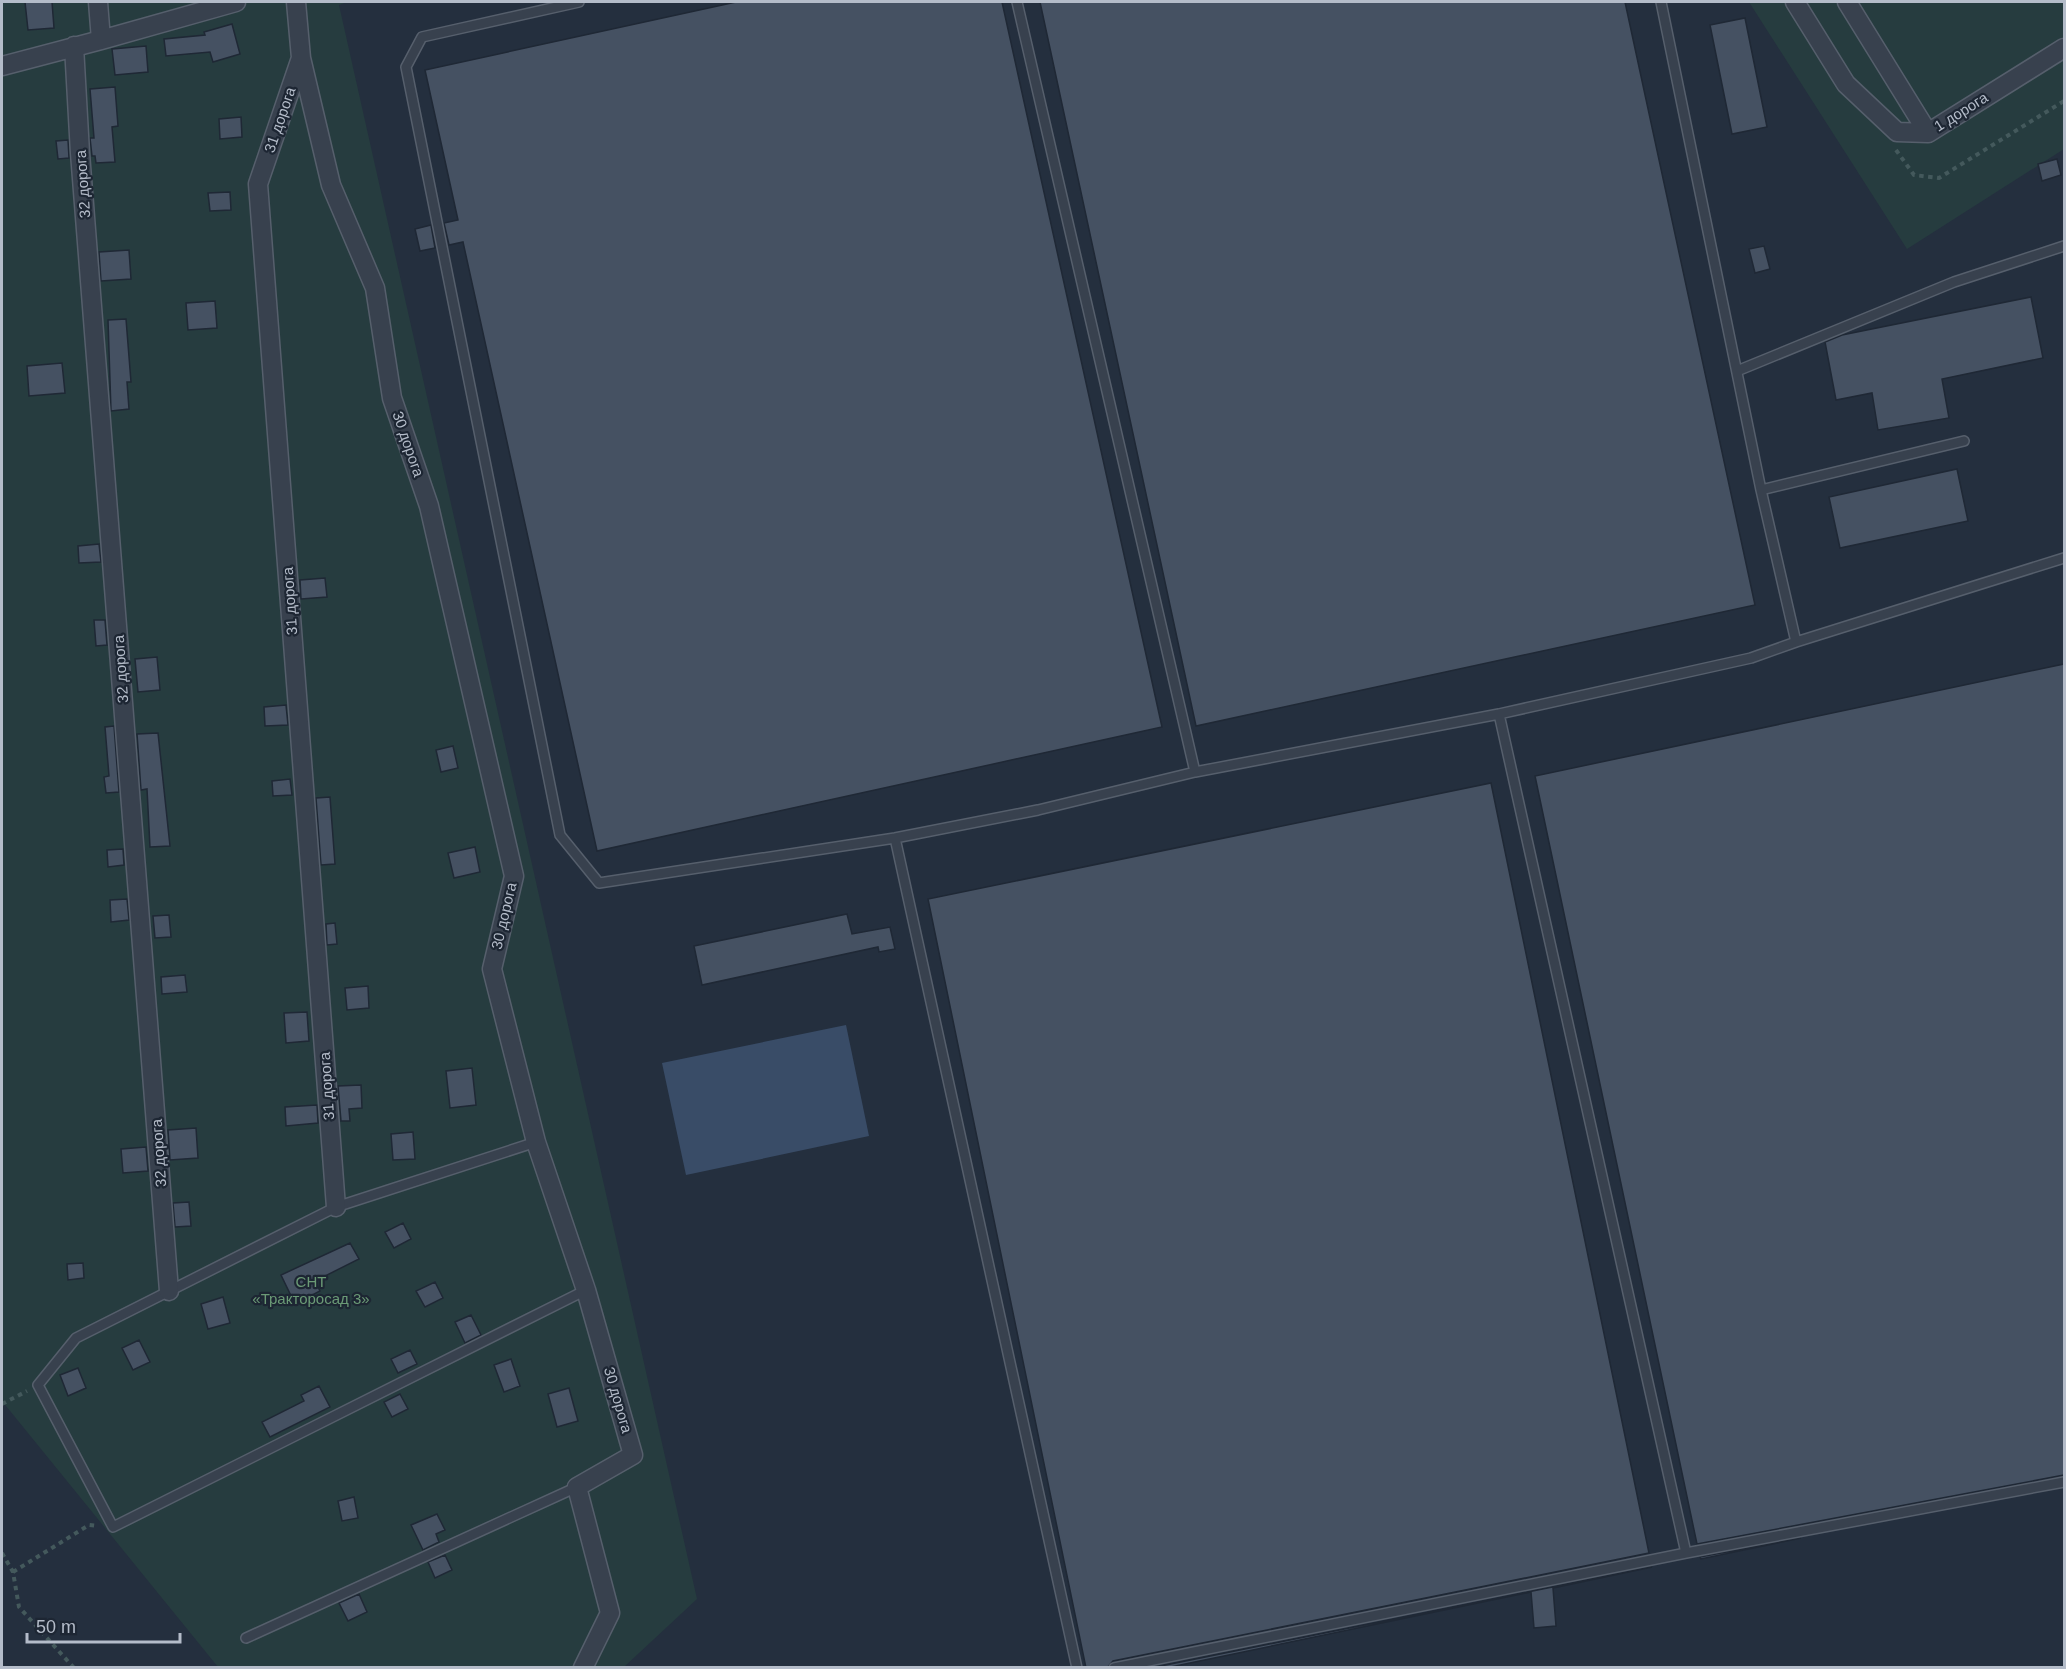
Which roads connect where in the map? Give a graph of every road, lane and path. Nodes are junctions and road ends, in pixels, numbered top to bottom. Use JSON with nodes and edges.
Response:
{"nodes":[{"id":1,"x":98,"y":2,"type":"edge"},
{"id":2,"x":236,"y":2,"type":"edge"},
{"id":3,"x":296,"y":2,"type":"edge"},
{"id":4,"x":579,"y":2,"type":"edge"},
{"id":5,"x":1017,"y":2,"type":"edge"},
{"id":6,"x":1662,"y":2,"type":"edge"},
{"id":7,"x":1795,"y":2,"type":"edge"},
{"id":8,"x":1847,"y":2,"type":"edge"},
{"id":9,"x":101,"y":40,"type":"junction"},
{"id":10,"x":75,"y":46,"type":"junction"},
{"id":11,"x":2064,"y":48,"type":"edge"},
{"id":12,"x":301,"y":58,"type":"junction"},
{"id":13,"x":2,"y":66,"type":"edge"},
{"id":14,"x":1928,"y":133,"type":"junction"},
{"id":15,"x":2064,"y":246,"type":"edge"},
{"id":16,"x":1737,"y":371,"type":"junction"},
{"id":17,"x":1964,"y":441,"type":"dead end"},
{"id":18,"x":1761,"y":490,"type":"junction"},
{"id":19,"x":2064,"y":558,"type":"edge"},
{"id":20,"x":1796,"y":642,"type":"junction"},
{"id":21,"x":1498,"y":714,"type":"junction"},
{"id":22,"x":1195,"y":772,"type":"junction"},
{"id":23,"x":895,"y":838,"type":"junction"},
{"id":24,"x":536,"y":1142,"type":"junction"},
{"id":25,"x":336,"y":1207,"type":"junction"},
{"id":26,"x":586,"y":1290,"type":"junction"},
{"id":27,"x":169,"y":1291,"type":"junction"},
{"id":28,"x":38,"y":1385,"type":"junction"},
{"id":29,"x":2,"y":1404,"type":"edge"},
{"id":30,"x":2064,"y":1482,"type":"edge"},
{"id":31,"x":577,"y":1487,"type":"junction"},
{"id":32,"x":113,"y":1527,"type":"junction"},
{"id":33,"x":2,"y":1553,"type":"edge"},
{"id":34,"x":1686,"y":1553,"type":"junction"},
{"id":35,"x":12,"y":1572,"type":"junction"},
{"id":36,"x":246,"y":1638,"type":"dead end"},
{"id":37,"x":74,"y":1668,"type":"edge"},
{"id":38,"x":583,"y":1668,"type":"edge"},
{"id":39,"x":1077,"y":1668,"type":"edge"},
{"id":40,"x":1114,"y":1668,"type":"edge"}],
"edges":[{"from":1,"to":9,"type":"street"},
{"from":2,"to":9,"type":"street"},
{"from":3,"to":12,"type":"street","name":"31 дорога"},
{"from":4,"to":23,"type":"lane"},
{"from":5,"to":22,"type":"lane"},
{"from":6,"to":16,"type":"lane"},
{"from":7,"to":14,"type":"street"},
{"from":8,"to":14,"type":"street","name":"1 дорога"},
{"from":9,"to":10,"type":"street"},
{"from":10,"to":13,"type":"street"},
{"from":10,"to":27,"type":"street","name":"32 дорога"},
{"from":11,"to":14,"type":"street","name":"1 дорога"},
{"from":12,"to":24,"type":"street","name":"30 дорога"},
{"from":12,"to":25,"type":"street","name":"31 дорога"},
{"from":15,"to":16,"type":"lane"},
{"from":16,"to":18,"type":"lane"},
{"from":17,"to":18,"type":"lane"},
{"from":18,"to":20,"type":"lane"},
{"from":19,"to":20,"type":"lane"},
{"from":20,"to":21,"type":"lane"},
{"from":21,"to":22,"type":"lane"},
{"from":21,"to":34,"type":"lane"},
{"from":22,"to":23,"type":"lane"},
{"from":23,"to":39,"type":"lane"},
{"from":24,"to":25,"type":"lane"},
{"from":24,"to":26,"type":"street","name":"30 дорога"},
{"from":25,"to":27,"type":"lane"},
{"from":26,"to":31,"type":"street","name":"30 дорога"},
{"from":26,"to":32,"type":"lane"},
{"from":27,"to":28,"type":"lane"},
{"from":28,"to":29,"type":"path"},
{"from":28,"to":32,"type":"lane"},
{"from":30,"to":34,"type":"lane"},
{"from":31,"to":36,"type":"lane"},
{"from":31,"to":38,"type":"street"},
{"from":32,"to":35,"type":"path"},
{"from":33,"to":35,"type":"path"},
{"from":34,"to":40,"type":"lane"},
{"from":35,"to":37,"type":"path"}]}
